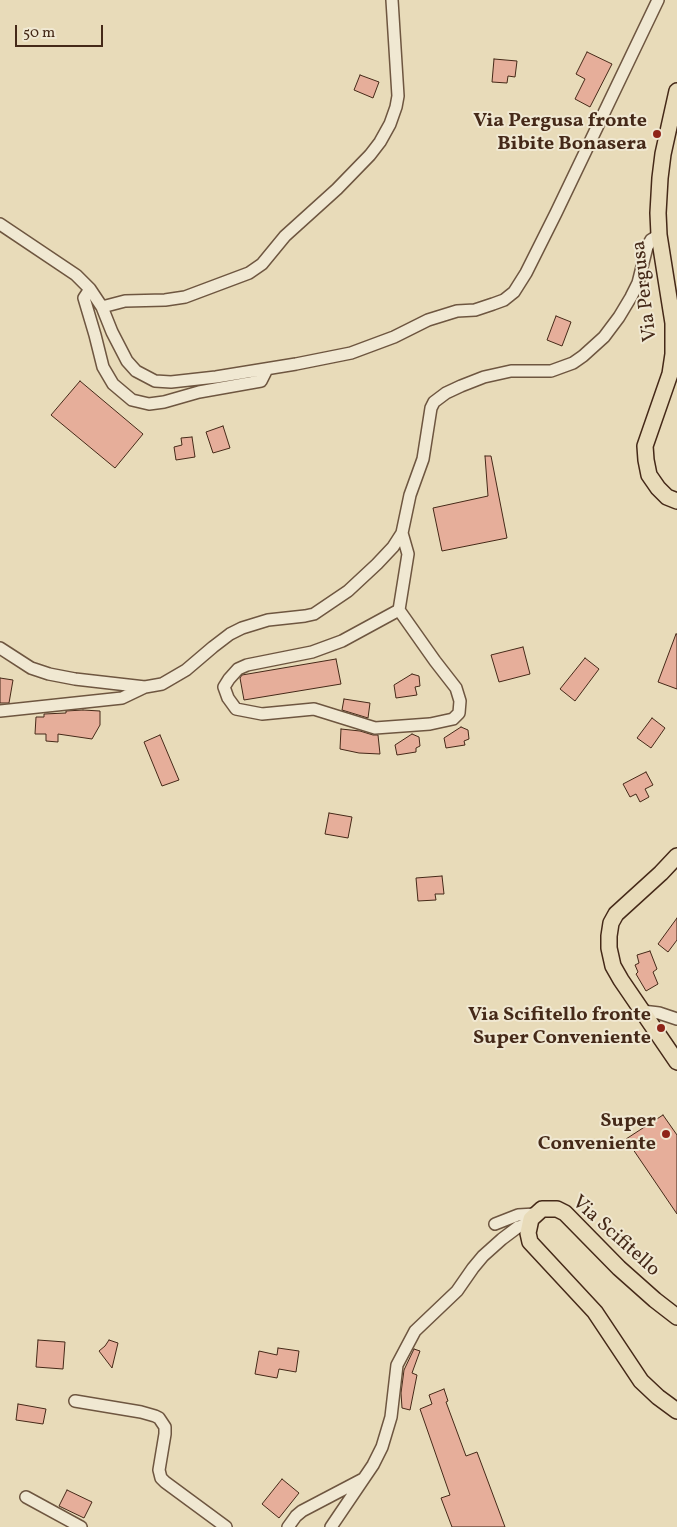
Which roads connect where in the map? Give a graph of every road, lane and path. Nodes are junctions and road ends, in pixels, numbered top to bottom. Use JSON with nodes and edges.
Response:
{"nodes":[{"id":1,"x":392,"y":0,"type":"edge"},
{"id":2,"x":658,"y":0,"type":"edge"},
{"id":3,"x":677,"y":91,"type":"edge"},
{"id":4,"x":0,"y":224,"type":"edge"},
{"id":5,"x":658,"y":235,"type":"junction"},
{"id":6,"x":90,"y":289,"type":"junction"},
{"id":7,"x":102,"y":307,"type":"junction"},
{"id":8,"x":268,"y":369,"type":"junction"},
{"id":9,"x":677,"y":501,"type":"edge"},
{"id":10,"x":402,"y":533,"type":"junction"},
{"id":11,"x":399,"y":610,"type":"junction"},
{"id":12,"x":0,"y":648,"type":"edge"},
{"id":13,"x":145,"y":687,"type":"junction"},
{"id":14,"x":0,"y":711,"type":"edge"},
{"id":15,"x":677,"y":856,"type":"edge"},
{"id":16,"x":642,"y":1010,"type":"junction"},
{"id":17,"x":677,"y":1018,"type":"edge"},
{"id":18,"x":677,"y":1062,"type":"edge"},
{"id":19,"x":532,"y":1219,"type":"junction"},
{"id":20,"x":495,"y":1224,"type":"dead end"},
{"id":21,"x":677,"y":1317,"type":"edge"},
{"id":22,"x":75,"y":1401,"type":"dead end"},
{"id":23,"x":677,"y":1411,"type":"edge"},
{"id":24,"x":364,"y":1478,"type":"junction"},
{"id":25,"x":26,"y":1497,"type":"dead end"},
{"id":26,"x":81,"y":1527,"type":"edge"},
{"id":27,"x":226,"y":1527,"type":"edge"},
{"id":28,"x":288,"y":1527,"type":"edge"},
{"id":29,"x":331,"y":1527,"type":"edge"}],
"edges":[{"from":1,"to":7,"type":"street"},
{"from":2,"to":8,"type":"street"},
{"from":3,"to":5,"type":"main road","name":"Via Pergusa"},
{"from":4,"to":6,"type":"street"},
{"from":5,"to":9,"type":"main road","name":"Via Pergusa"},
{"from":5,"to":10,"type":"street"},
{"from":6,"to":7,"type":"street"},
{"from":6,"to":8,"type":"street"},
{"from":7,"to":8,"type":"street"},
{"from":10,"to":11,"type":"street"},
{"from":10,"to":13,"type":"street"},
{"from":11,"to":11,"type":"street"},
{"from":12,"to":13,"type":"street"},
{"from":13,"to":14,"type":"street"},
{"from":15,"to":16,"type":"main road"},
{"from":16,"to":17,"type":"street"},
{"from":16,"to":18,"type":"main road"},
{"from":19,"to":20,"type":"street"},
{"from":19,"to":21,"type":"main road","name":"Via Scifitello"},
{"from":19,"to":23,"type":"main road"},
{"from":19,"to":24,"type":"street"},
{"from":22,"to":27,"type":"street"},
{"from":24,"to":28,"type":"street"},
{"from":24,"to":29,"type":"street"},
{"from":25,"to":26,"type":"street"}]}
